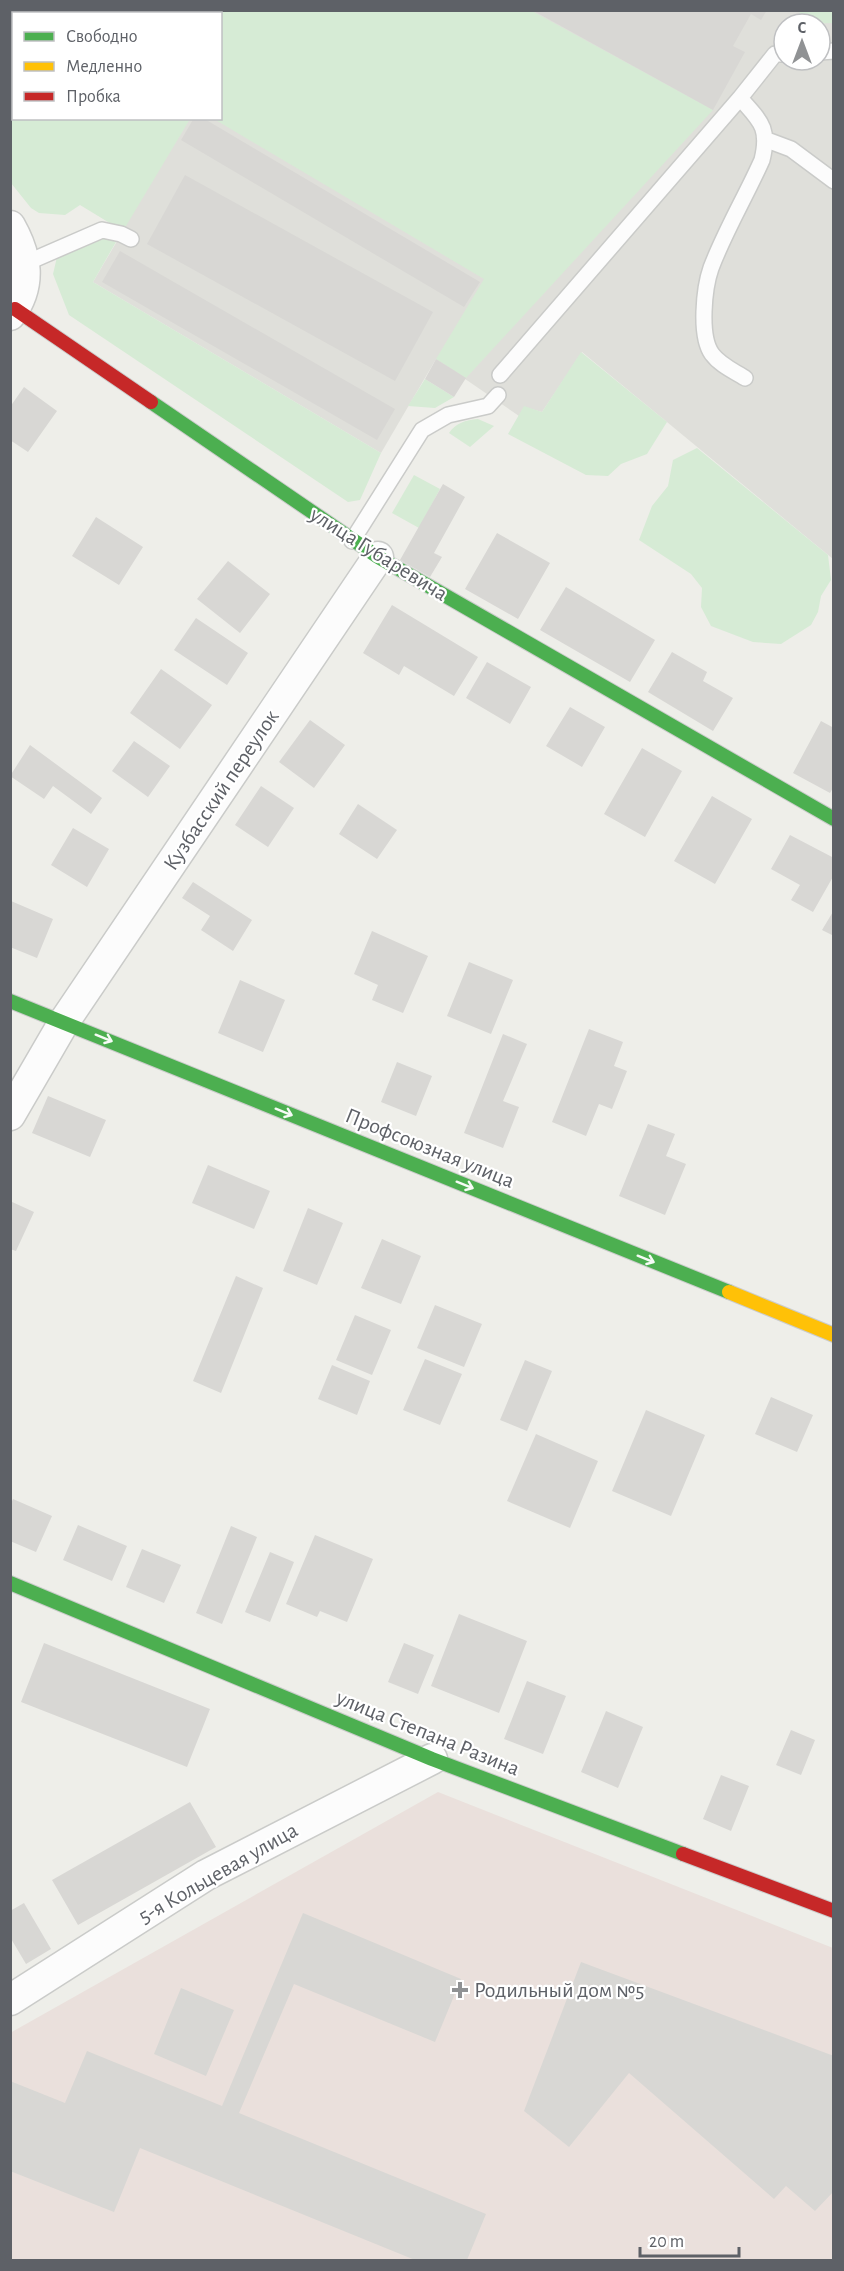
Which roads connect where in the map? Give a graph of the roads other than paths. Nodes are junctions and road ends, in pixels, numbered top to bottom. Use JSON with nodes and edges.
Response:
{"nodes":[{"id":1,"x":772,"y":58,"type":"edge"},
{"id":2,"x":740,"y":98,"type":"junction"},
{"id":3,"x":767,"y":140,"type":"junction"},
{"id":4,"x":834,"y":181,"type":"edge"},
{"id":5,"x":10,"y":226,"type":"edge"},
{"id":6,"x":131,"y":239,"type":"dead end"},
{"id":7,"x":26,"y":263,"type":"junction"},
{"id":8,"x":13,"y":312,"type":"edge"},
{"id":9,"x":500,"y":375,"type":"dead end"},
{"id":10,"x":745,"y":378,"type":"dead end"},
{"id":11,"x":498,"y":395,"type":"dead end"},
{"id":12,"x":352,"y":541,"type":"junction"},
{"id":13,"x":378,"y":557,"type":"junction"},
{"id":14,"x":834,"y":819,"type":"edge"},
{"id":15,"x":10,"y":1001,"type":"edge"},
{"id":16,"x":64,"y":1022,"type":"junction"},
{"id":17,"x":10,"y":1115,"type":"edge"},
{"id":18,"x":834,"y":1335,"type":"edge"},
{"id":19,"x":10,"y":1583,"type":"edge"},
{"id":20,"x":432,"y":1759,"type":"junction"},
{"id":21,"x":834,"y":1911,"type":"edge"},
{"id":22,"x":10,"y":2000,"type":"edge"}],
"edges":[{"from":1,"to":2,"type":"lane"},
{"from":2,"to":3,"type":"lane"},
{"from":2,"to":9,"type":"lane"},
{"from":3,"to":4,"type":"lane"},
{"from":3,"to":10,"type":"lane"},
{"from":5,"to":7,"type":"street","name":"улица Губаревича"},
{"from":6,"to":7,"type":"lane"},
{"from":7,"to":8,"type":"street","name":"улица Губаревича"},
{"from":8,"to":12,"type":"street","name":"улица Губаревича"},
{"from":11,"to":12,"type":"lane"},
{"from":12,"to":13,"type":"street","name":"улица Губаревича"},
{"from":13,"to":14,"type":"street","name":"улица Губаревича"},
{"from":13,"to":16,"type":"street","name":"Кузбасский переулок"},
{"from":15,"to":16,"type":"street","name":"Профсоюзная улица"},
{"from":16,"to":17,"type":"street","name":"Кузбасский переулок"},
{"from":16,"to":18,"type":"street","name":"Профсоюзная улица","one_way":true},
{"from":19,"to":20,"type":"street","name":"улица Степана Разина"},
{"from":20,"to":21,"type":"street","name":"улица Степана Разина"},
{"from":20,"to":22,"type":"street","name":"5-я Кольцевая улица"}]}
